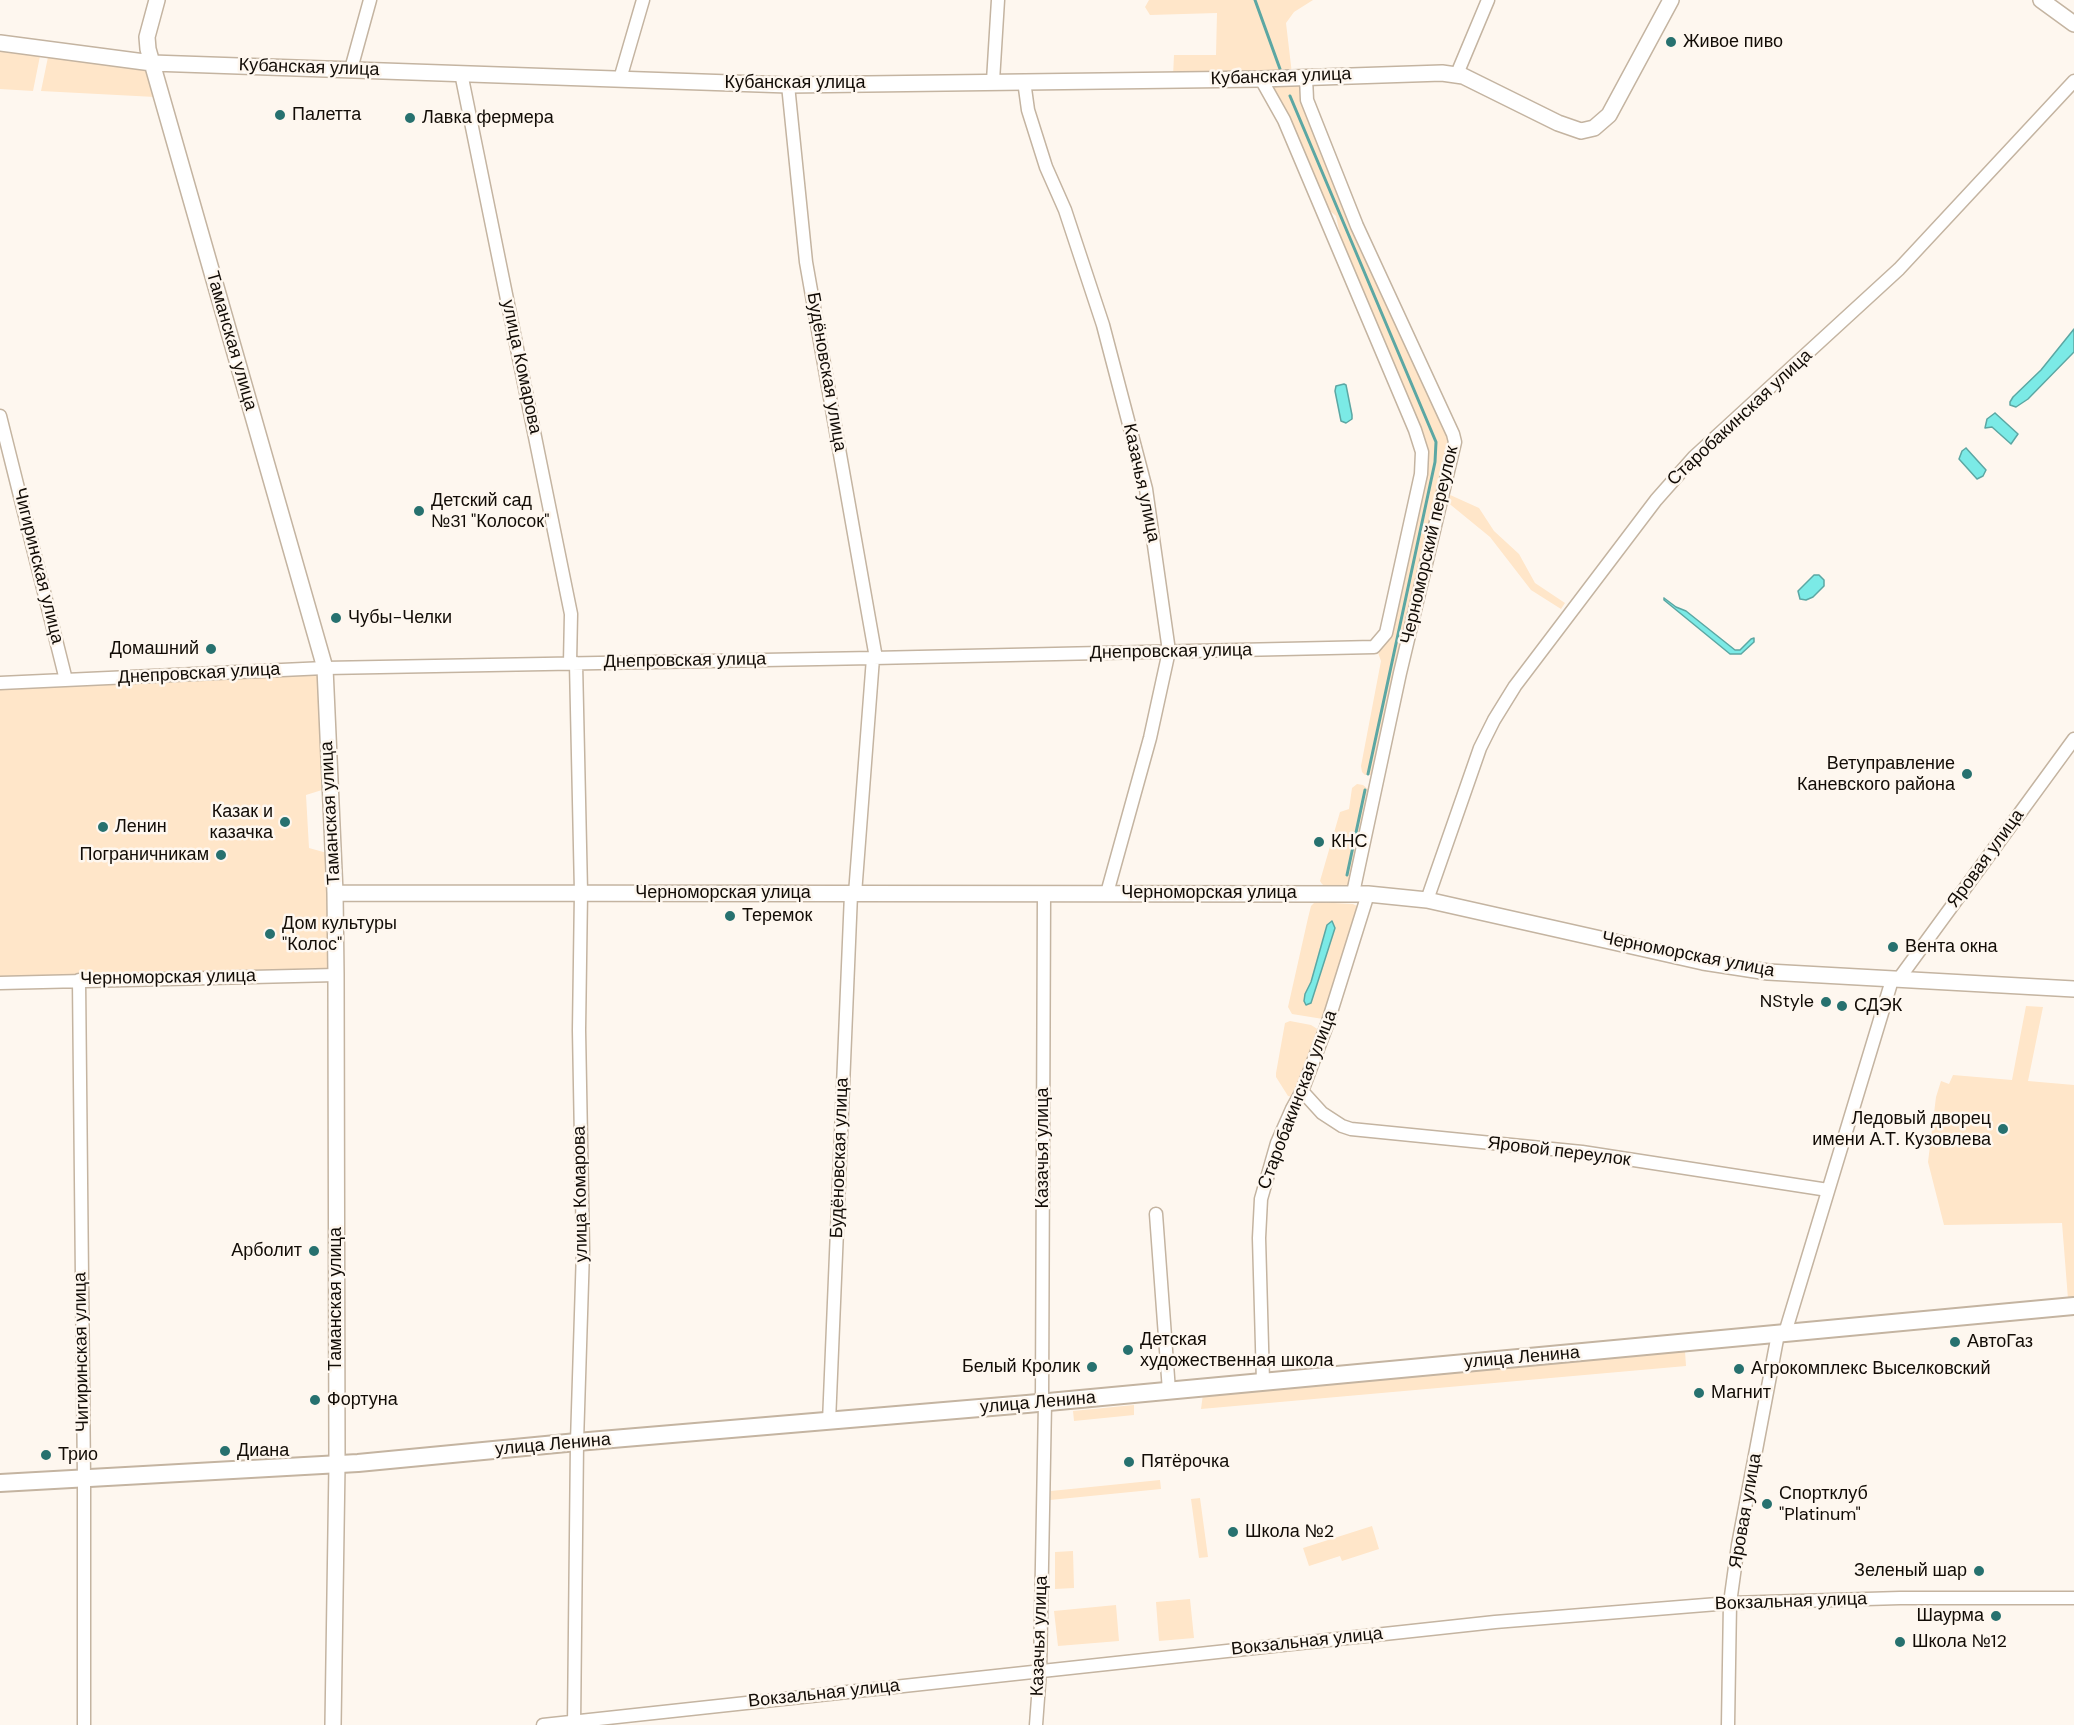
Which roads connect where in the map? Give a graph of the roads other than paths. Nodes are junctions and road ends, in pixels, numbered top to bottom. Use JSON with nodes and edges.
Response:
{"nodes":[{"id":1,"x":157,"y":0,"type":"edge"},
{"id":2,"x":370,"y":0,"type":"edge"},
{"id":3,"x":643,"y":0,"type":"edge"},
{"id":4,"x":998,"y":0,"type":"edge"},
{"id":5,"x":1488,"y":0,"type":"edge"},
{"id":6,"x":1671,"y":0,"type":"edge"},
{"id":7,"x":2041,"y":0,"type":"edge"},
{"id":8,"x":2074,"y":24,"type":"edge"},
{"id":9,"x":0,"y":43,"type":"edge"},
{"id":10,"x":152,"y":63,"type":"junction"},
{"id":11,"x":351,"y":69,"type":"junction"},
{"id":12,"x":461,"y":73,"type":"junction"},
{"id":13,"x":1456,"y":75,"type":"junction"},
{"id":14,"x":1306,"y":77,"type":"junction"},
{"id":15,"x":620,"y":79,"type":"junction"},
{"id":16,"x":1261,"y":79,"type":"junction"},
{"id":17,"x":993,"y":81,"type":"junction"},
{"id":18,"x":1024,"y":81,"type":"junction"},
{"id":19,"x":2074,"y":81,"type":"edge"},
{"id":20,"x":788,"y":85,"type":"junction"},
{"id":21,"x":0,"y":416,"type":"edge"},
{"id":22,"x":1169,"y":651,"type":"junction"},
{"id":23,"x":875,"y":658,"type":"junction"},
{"id":24,"x":573,"y":663,"type":"junction"},
{"id":25,"x":325,"y":668,"type":"junction"},
{"id":26,"x":66,"y":680,"type":"junction"},
{"id":27,"x":0,"y":683,"type":"edge"},
{"id":28,"x":2074,"y":739,"type":"edge"},
{"id":29,"x":580,"y":892,"type":"junction"},
{"id":30,"x":335,"y":893,"type":"junction"},
{"id":31,"x":1044,"y":893,"type":"junction"},
{"id":32,"x":1107,"y":893,"type":"junction"},
{"id":33,"x":1353,"y":893,"type":"junction"},
{"id":34,"x":853,"y":894,"type":"junction"},
{"id":35,"x":1368,"y":894,"type":"junction"},
{"id":36,"x":1427,"y":900,"type":"junction"},
{"id":37,"x":336,"y":975,"type":"junction"},
{"id":38,"x":79,"y":980,"type":"junction"},
{"id":39,"x":1895,"y":980,"type":"junction"},
{"id":40,"x":0,"y":983,"type":"edge"},
{"id":41,"x":2074,"y":988,"type":"edge"},
{"id":42,"x":1302,"y":1091,"type":"junction"},
{"id":43,"x":1828,"y":1190,"type":"junction"},
{"id":44,"x":1156,"y":1214,"type":"dead end"},
{"id":45,"x":2074,"y":1306,"type":"edge"},
{"id":46,"x":1782,"y":1334,"type":"junction"},
{"id":47,"x":1263,"y":1382,"type":"junction"},
{"id":48,"x":1168,"y":1391,"type":"junction"},
{"id":49,"x":1044,"y":1403,"type":"junction"},
{"id":50,"x":829,"y":1422,"type":"junction"},
{"id":51,"x":577,"y":1442,"type":"junction"},
{"id":52,"x":337,"y":1465,"type":"junction"},
{"id":53,"x":84,"y":1479,"type":"junction"},
{"id":54,"x":0,"y":1483,"type":"edge"},
{"id":55,"x":2074,"y":1598,"type":"edge"},
{"id":56,"x":1730,"y":1603,"type":"junction"},
{"id":57,"x":1040,"y":1671,"type":"junction"},
{"id":58,"x":574,"y":1723,"type":"edge"},
{"id":59,"x":84,"y":1725,"type":"edge"},
{"id":60,"x":333,"y":1725,"type":"edge"},
{"id":61,"x":543,"y":1725,"type":"edge"},
{"id":62,"x":1036,"y":1725,"type":"edge"},
{"id":63,"x":1728,"y":1725,"type":"edge"}],
"edges":[{"from":1,"to":10,"type":"street","name":"Таманская улица"},
{"from":2,"to":11,"type":"street"},
{"from":3,"to":15,"type":"street"},
{"from":4,"to":17,"type":"street"},
{"from":5,"to":13,"type":"street"},
{"from":6,"to":13,"type":"street","name":"Кубанская улица"},
{"from":7,"to":8,"type":"street"},
{"from":9,"to":10,"type":"street","name":"Кубанская улица"},
{"from":10,"to":11,"type":"street","name":"Кубанская улица"},
{"from":10,"to":25,"type":"street","name":"Таманская улица"},
{"from":11,"to":12,"type":"street","name":"Кубанская улица"},
{"from":12,"to":15,"type":"street","name":"Кубанская улица"},
{"from":12,"to":24,"type":"street","name":"улица Комарова"},
{"from":13,"to":14,"type":"street","name":"Кубанская улица"},
{"from":14,"to":16,"type":"street","name":"Кубанская улица"},
{"from":14,"to":33,"type":"street","name":"Черноморский переулок"},
{"from":15,"to":20,"type":"street","name":"Кубанская улица"},
{"from":16,"to":18,"type":"street","name":"Кубанская улица"},
{"from":16,"to":22,"type":"street","name":"Днепровская улица"},
{"from":17,"to":18,"type":"street","name":"Кубанская улица"},
{"from":17,"to":20,"type":"street","name":"Кубанская улица"},
{"from":18,"to":22,"type":"street","name":"Казачья улица"},
{"from":19,"to":36,"type":"street","name":"Старобакинская улица"},
{"from":20,"to":23,"type":"street","name":"Будёновская улица"},
{"from":21,"to":26,"type":"street","name":"Чигиринская улица"},
{"from":22,"to":23,"type":"street","name":"Днепровская улица"},
{"from":22,"to":32,"type":"street","name":"Казачья улица"},
{"from":23,"to":24,"type":"street","name":"Днепровская улица"},
{"from":23,"to":34,"type":"street","name":"Будёновская улица"},
{"from":24,"to":25,"type":"street","name":"Днепровская улица"},
{"from":24,"to":29,"type":"street","name":"улица Комарова"},
{"from":25,"to":26,"type":"street","name":"Днепровская улица"},
{"from":25,"to":30,"type":"street","name":"Таманская улица"},
{"from":26,"to":27,"type":"street","name":"Днепровская улица"},
{"from":28,"to":39,"type":"street","name":"Яровая улица"},
{"from":29,"to":30,"type":"street","name":"Черноморская улица"},
{"from":29,"to":34,"type":"street","name":"Черноморская улица"},
{"from":29,"to":51,"type":"street","name":"улица Комарова"},
{"from":30,"to":37,"type":"street","name":"Таманская улица"},
{"from":31,"to":32,"type":"street","name":"Черноморская улица"},
{"from":31,"to":34,"type":"street","name":"Черноморская улица"},
{"from":31,"to":49,"type":"street","name":"Казачья улица"},
{"from":32,"to":33,"type":"street","name":"Черноморская улица"},
{"from":33,"to":35,"type":"street","name":"Черноморская улица"},
{"from":34,"to":50,"type":"street","name":"Будёновская улица"},
{"from":35,"to":36,"type":"street","name":"Черноморская улица"},
{"from":35,"to":42,"type":"street","name":"Старобакинская улица"},
{"from":36,"to":39,"type":"street","name":"Черноморская улица"},
{"from":37,"to":38,"type":"street","name":"Черноморская улица"},
{"from":37,"to":52,"type":"street","name":"Таманская улица"},
{"from":38,"to":40,"type":"street","name":"Черноморская улица"},
{"from":38,"to":53,"type":"street","name":"Чигиринская улица"},
{"from":39,"to":41,"type":"street","name":"Черноморская улица"},
{"from":39,"to":43,"type":"street","name":"Яровая улица"},
{"from":42,"to":43,"type":"street","name":"Яровой переулок"},
{"from":42,"to":47,"type":"street","name":"Старобакинская улица"},
{"from":43,"to":46,"type":"street","name":"Яровая улица"},
{"from":44,"to":48,"type":"street"},
{"from":45,"to":46,"type":"main road","name":"улица Ленина"},
{"from":46,"to":47,"type":"main road","name":"улица Ленина"},
{"from":46,"to":56,"type":"street","name":"Яровая улица"},
{"from":47,"to":48,"type":"main road","name":"улица Ленина"},
{"from":48,"to":49,"type":"main road","name":"улица Ленина"},
{"from":49,"to":50,"type":"main road","name":"улица Ленина"},
{"from":49,"to":57,"type":"street","name":"Казачья улица"},
{"from":50,"to":51,"type":"main road","name":"улица Ленина"},
{"from":51,"to":52,"type":"main road","name":"улица Ленина"},
{"from":51,"to":58,"type":"street","name":"улица Комарова"},
{"from":52,"to":53,"type":"main road","name":"улица Ленина"},
{"from":52,"to":60,"type":"street","name":"Таманская улица"},
{"from":53,"to":54,"type":"main road","name":"улица Ленина"},
{"from":53,"to":59,"type":"street","name":"Чигиринская улица"},
{"from":55,"to":56,"type":"street","name":"Вокзальная улица"},
{"from":56,"to":57,"type":"street","name":"Вокзальная улица"},
{"from":56,"to":63,"type":"street","name":"Яровая улица"},
{"from":57,"to":58,"type":"street","name":"Вокзальная улица"},
{"from":57,"to":62,"type":"street","name":"Казачья улица"},
{"from":58,"to":61,"type":"street","name":"Вокзальная улица"}]}
